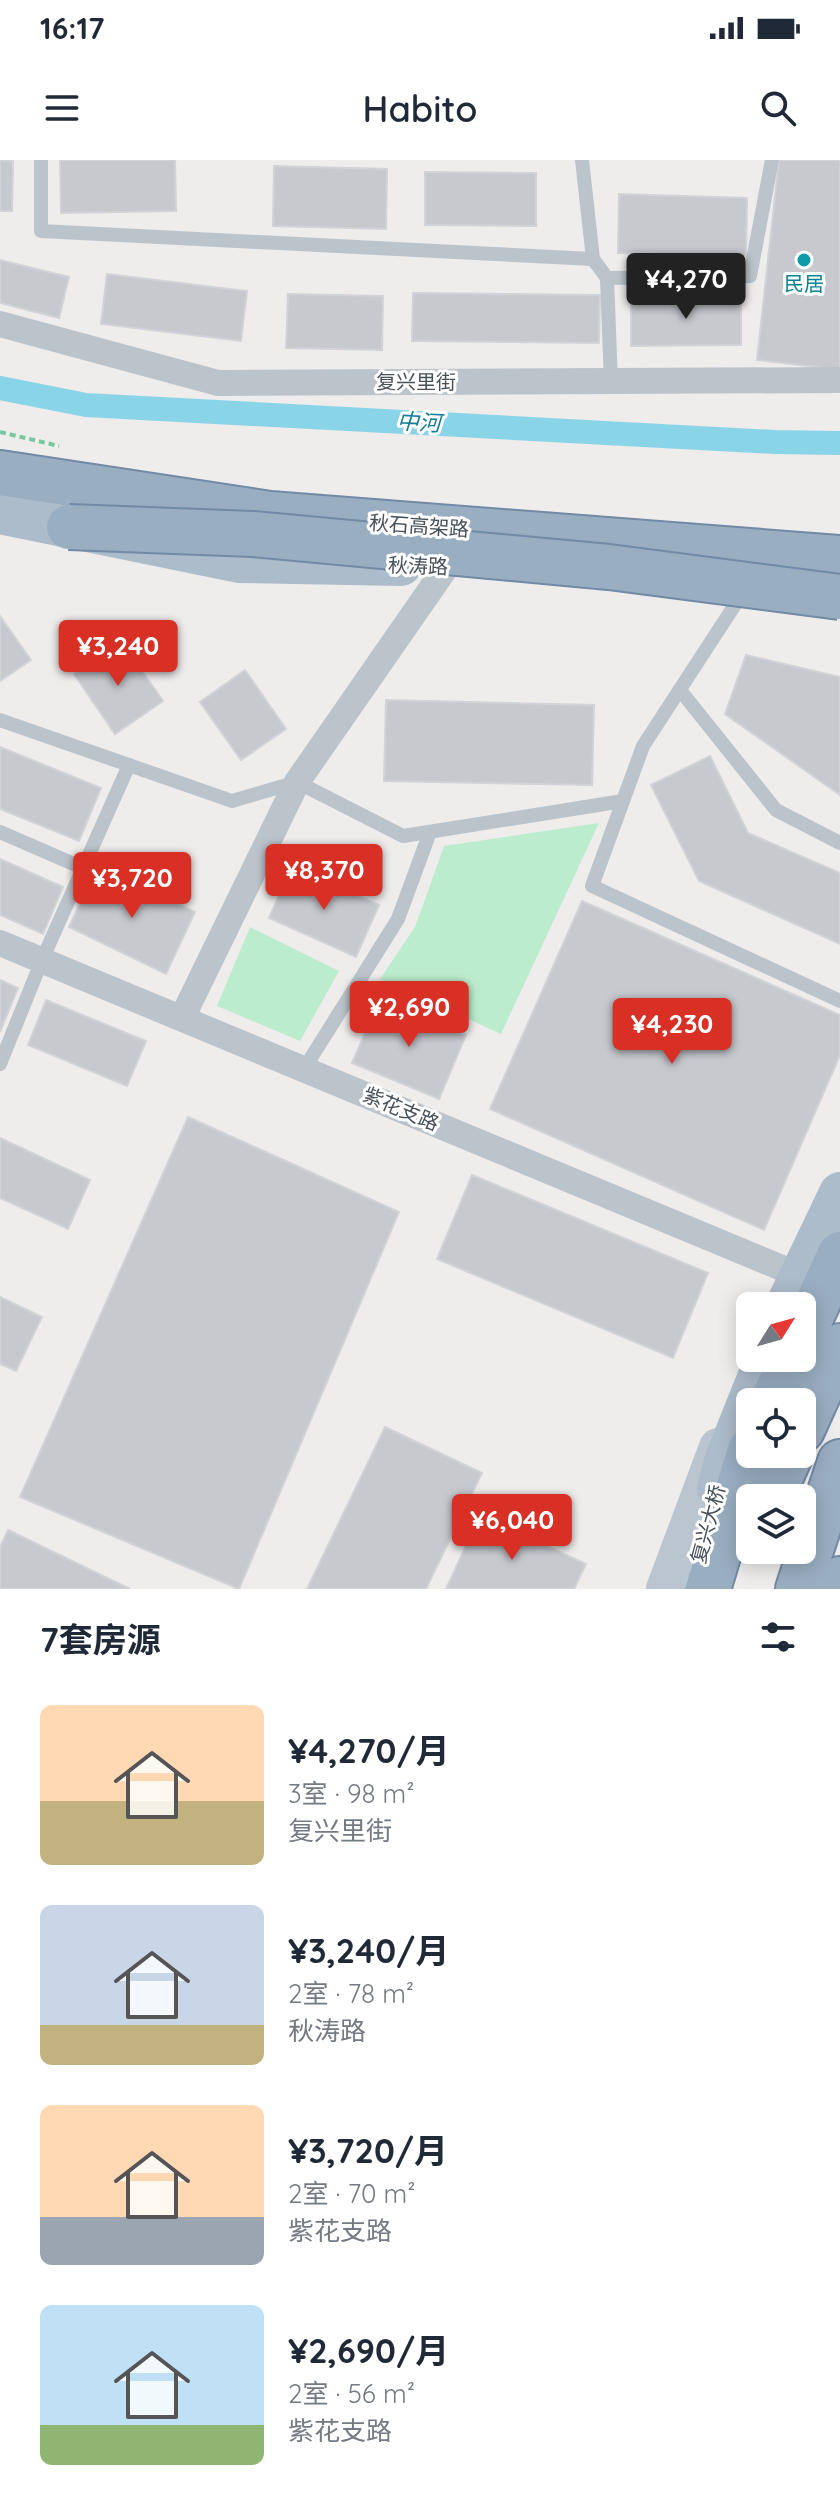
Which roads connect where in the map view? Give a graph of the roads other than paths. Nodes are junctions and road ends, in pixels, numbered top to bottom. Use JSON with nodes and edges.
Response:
{"nodes":[{"id":1,"x":41,"y":160,"type":"edge"},
{"id":2,"x":582,"y":160,"type":"edge"},
{"id":3,"x":772,"y":160,"type":"edge"},
{"id":4,"x":593,"y":259,"type":"junction"},
{"id":5,"x":607,"y":278,"type":"junction"},
{"id":6,"x":0,"y":324,"type":"edge"},
{"id":7,"x":840,"y":380,"type":"edge"},
{"id":8,"x":611,"y":382,"type":"junction"},
{"id":9,"x":0,"y":458,"type":"edge"},
{"id":10,"x":0,"y":473,"type":"edge"},
{"id":11,"x":0,"y":513,"type":"edge"},
{"id":12,"x":69,"y":527,"type":"junction"},
{"id":13,"x":840,"y":548,"type":"edge"},
{"id":14,"x":840,"y":558,"type":"edge"},
{"id":15,"x":447,"y":566,"type":"junction"},
{"id":16,"x":742,"y":594,"type":"junction"},
{"id":17,"x":840,"y":597,"type":"edge"},
{"id":18,"x":840,"y":604,"type":"edge"},
{"id":19,"x":680,"y":690,"type":"dead end"},
{"id":20,"x":0,"y":720,"type":"edge"},
{"id":21,"x":129,"y":765,"type":"junction"},
{"id":22,"x":297,"y":782,"type":"junction"},
{"id":23,"x":623,"y":801,"type":"junction"},
{"id":24,"x":0,"y":832,"type":"edge"},
{"id":25,"x":430,"y":832,"type":"junction"},
{"id":26,"x":840,"y":843,"type":"edge"},
{"id":27,"x":83,"y":868,"type":"junction"},
{"id":28,"x":0,"y":943,"type":"edge"},
{"id":29,"x":42,"y":960,"type":"junction"},
{"id":30,"x":840,"y":1001,"type":"edge"},
{"id":31,"x":182,"y":1018,"type":"junction"},
{"id":32,"x":0,"y":1063,"type":"edge"},
{"id":33,"x":304,"y":1069,"type":"junction"},
{"id":34,"x":840,"y":1193,"type":"edge"},
{"id":35,"x":840,"y":1254,"type":"edge"},
{"id":36,"x":766,"y":1292,"type":"edge"},
{"id":37,"x":798,"y":1292,"type":"edge"},
{"id":38,"x":805,"y":1292,"type":"edge"},
{"id":39,"x":840,"y":1346,"type":"edge"},
{"id":40,"x":756,"y":1372,"type":"edge"},
{"id":41,"x":816,"y":1399,"type":"edge"},
{"id":42,"x":736,"y":1460,"type":"edge"},
{"id":43,"x":840,"y":1462,"type":"edge"},
{"id":44,"x":736,"y":1463,"type":"edge"},
{"id":45,"x":741,"y":1564,"type":"edge"},
{"id":46,"x":840,"y":1579,"type":"edge"},
{"id":47,"x":665,"y":1589,"type":"edge"},
{"id":48,"x":690,"y":1589,"type":"edge"},
{"id":49,"x":708,"y":1589,"type":"edge"},
{"id":50,"x":729,"y":1589,"type":"edge"},
{"id":51,"x":798,"y":1589,"type":"edge"},
{"id":52,"x":835,"y":1589,"type":"edge"}],
"edges":[{"from":1,"to":4,"type":"lane"},
{"from":2,"to":4,"type":"lane"},
{"from":3,"to":5,"type":"lane"},
{"from":4,"to":5,"type":"lane"},
{"from":5,"to":8,"type":"lane"},
{"from":6,"to":8,"type":"street","name":"复兴里街"},
{"from":7,"to":8,"type":"street","name":"复兴里街"},
{"from":9,"to":13,"type":"main road"},
{"from":10,"to":14,"type":"highway","name":"秋石高架路"},
{"from":11,"to":12,"type":"main road","name":"秋涛路"},
{"from":12,"to":15,"type":"main road","name":"秋涛路"},
{"from":12,"to":17,"type":"highway","name":"秋石高架路","bridge":true},
{"from":15,"to":16,"type":"main road","name":"秋涛路"},
{"from":15,"to":22,"type":"street"},
{"from":16,"to":18,"type":"main road","name":"秋涛路"},
{"from":16,"to":23,"type":"lane"},
{"from":19,"to":26,"type":"lane"},
{"from":20,"to":21,"type":"lane"},
{"from":21,"to":22,"type":"lane"},
{"from":21,"to":27,"type":"lane"},
{"from":22,"to":25,"type":"lane"},
{"from":22,"to":31,"type":"street"},
{"from":23,"to":25,"type":"lane"},
{"from":23,"to":30,"type":"lane"},
{"from":24,"to":27,"type":"lane"},
{"from":25,"to":33,"type":"lane"},
{"from":27,"to":29,"type":"lane"},
{"from":28,"to":29,"type":"street","name":"紫花支路"},
{"from":29,"to":31,"type":"street","name":"紫花支路"},
{"from":29,"to":32,"type":"lane"},
{"from":31,"to":33,"type":"street","name":"紫花支路"},
{"from":33,"to":36,"type":"street","name":"紫花支路"},
{"from":34,"to":37,"type":"main road"},
{"from":35,"to":38,"type":"highway"},
{"from":39,"to":41,"type":"highway"},
{"from":40,"to":47,"type":"main road"},
{"from":42,"to":48,"type":"main road","name":"复兴大桥"},
{"from":43,"to":51,"type":"highway"},
{"from":44,"to":49,"type":"highway"},
{"from":45,"to":50,"type":"highway","name":"复兴大桥"},
{"from":46,"to":52,"type":"highway"}]}
